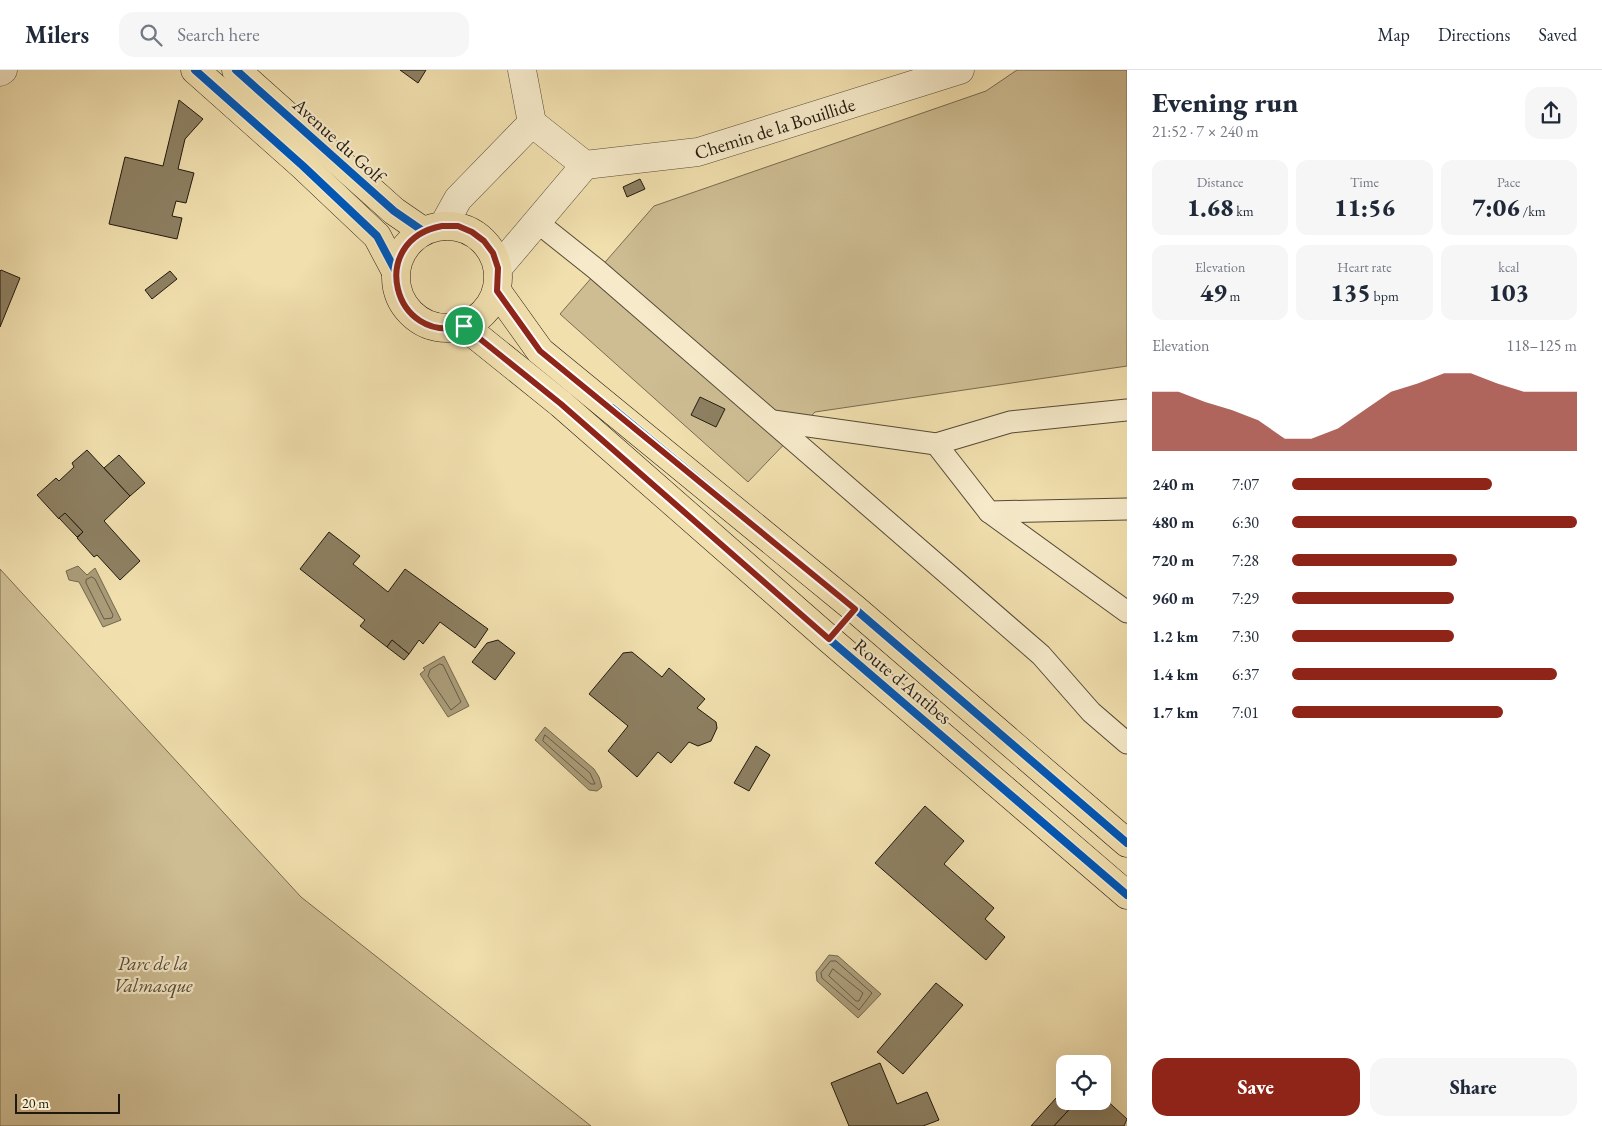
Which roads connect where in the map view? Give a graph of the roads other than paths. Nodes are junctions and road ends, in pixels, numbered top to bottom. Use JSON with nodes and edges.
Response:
{"nodes":[{"id":1,"x":4,"y":70,"type":"edge"},
{"id":2,"x":195,"y":70,"type":"edge"},
{"id":3,"x":236,"y":70,"type":"edge"},
{"id":4,"x":522,"y":70,"type":"edge"},
{"id":5,"x":960,"y":70,"type":"edge"},
{"id":6,"x":0,"y":72,"type":"edge"},
{"id":7,"x":532,"y":123,"type":"junction"},
{"id":8,"x":585,"y":165,"type":"junction"},
{"id":9,"x":537,"y":222,"type":"junction"},
{"id":10,"x":433,"y":228,"type":"junction"},
{"id":11,"x":395,"y":270,"type":"junction"},
{"id":12,"x":498,"y":280,"type":"junction"},
{"id":13,"x":464,"y":326,"type":"junction"},
{"id":14,"x":1127,"y":410,"type":"edge"},
{"id":15,"x":773,"y":422,"type":"junction"},
{"id":16,"x":936,"y":444,"type":"junction"},
{"id":17,"x":1127,"y":509,"type":"edge"},
{"id":18,"x":989,"y":512,"type":"junction"},
{"id":19,"x":855,"y":609,"type":"junction"},
{"id":20,"x":1127,"y":612,"type":"edge"},
{"id":21,"x":829,"y":639,"type":"junction"},
{"id":22,"x":1127,"y":743,"type":"edge"},
{"id":23,"x":1092,"y":813,"type":"junction"},
{"id":24,"x":1068,"y":842,"type":"junction"},
{"id":25,"x":1127,"y":843,"type":"edge"},
{"id":26,"x":1127,"y":894,"type":"edge"}],
"edges":[{"from":1,"to":6,"type":"street"},
{"from":2,"to":11,"type":"main road"},
{"from":3,"to":10,"type":"main road","name":"Avenue du Golf"},
{"from":4,"to":7,"type":"street"},
{"from":5,"to":8,"type":"street","name":"Chemin de la Bouillide"},
{"from":7,"to":8,"type":"street"},
{"from":7,"to":10,"type":"street"},
{"from":8,"to":9,"type":"street"},
{"from":9,"to":12,"type":"street"},
{"from":9,"to":15,"type":"lane"},
{"from":10,"to":11,"type":"main road"},
{"from":10,"to":12,"type":"main road"},
{"from":11,"to":13,"type":"main road"},
{"from":12,"to":13,"type":"main road"},
{"from":12,"to":19,"type":"main road","name":"Route d'Antibes"},
{"from":13,"to":21,"type":"main road","name":"Route d'Antibes"},
{"from":14,"to":16,"type":"lane"},
{"from":15,"to":16,"type":"lane"},
{"from":15,"to":22,"type":"lane"},
{"from":16,"to":18,"type":"lane"},
{"from":17,"to":18,"type":"lane"},
{"from":18,"to":20,"type":"lane"},
{"from":19,"to":21,"type":"main road"},
{"from":19,"to":23,"type":"main road","name":"Route d'Antibes"},
{"from":21,"to":24,"type":"main road","name":"Route d'Antibes"},
{"from":23,"to":24,"type":"main road"},
{"from":23,"to":25,"type":"main road","name":"Route d'Antibes"},
{"from":24,"to":26,"type":"main road","name":"Route d'Antibes"}]}
